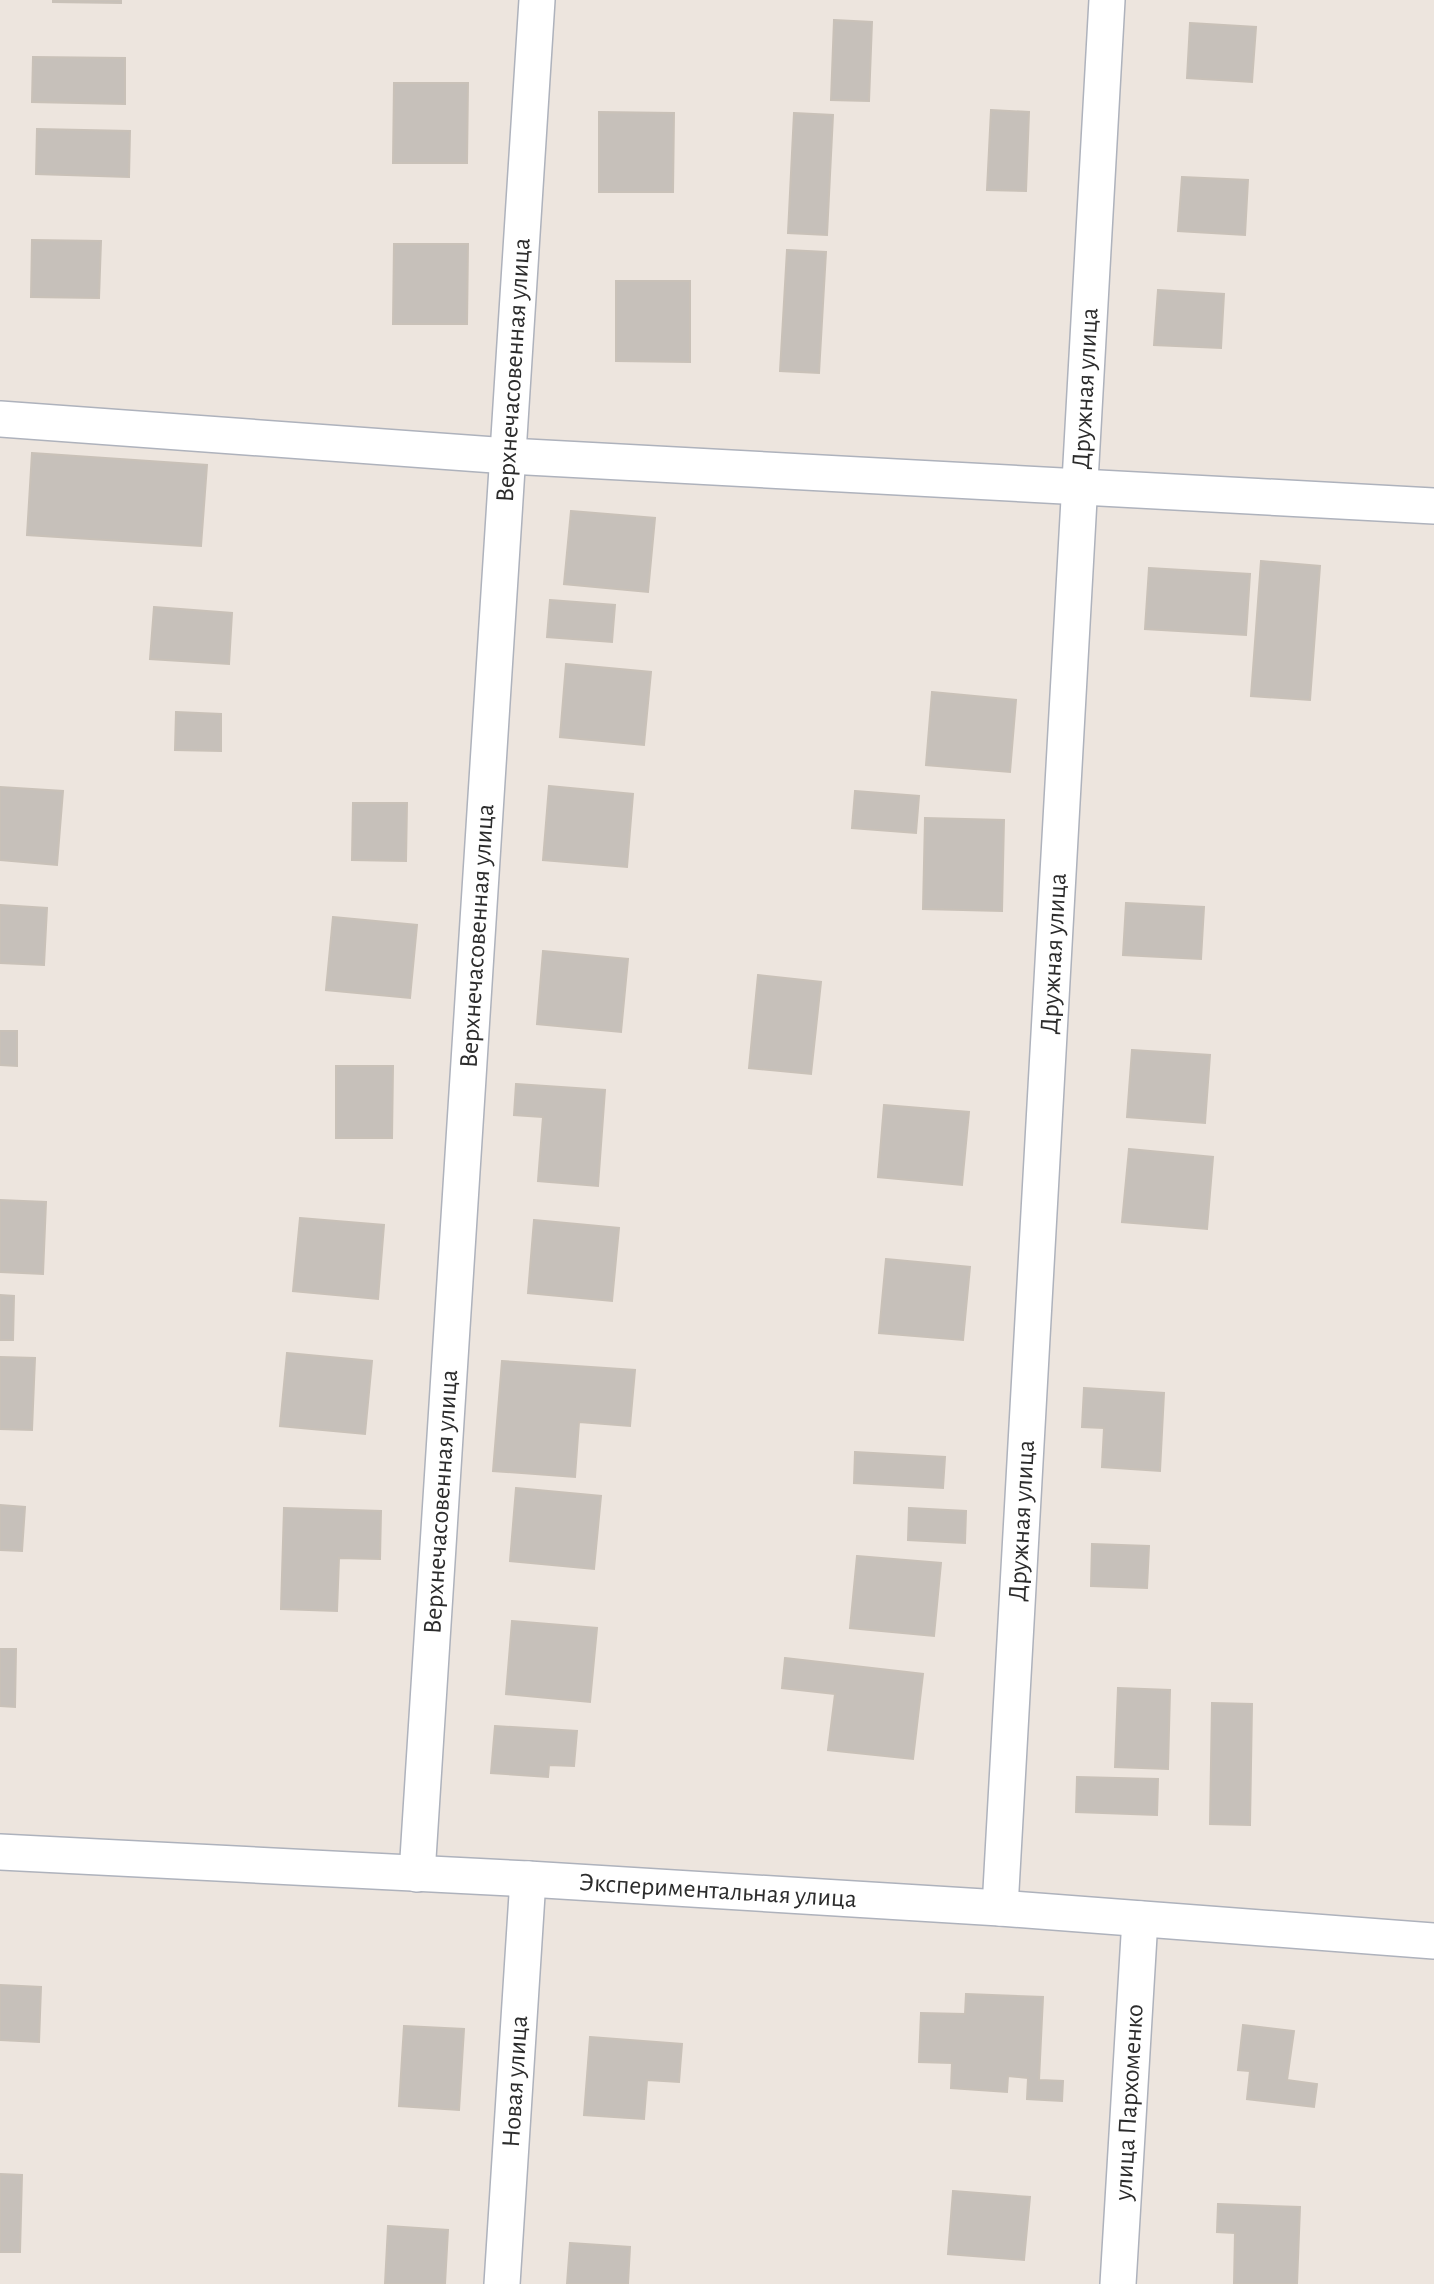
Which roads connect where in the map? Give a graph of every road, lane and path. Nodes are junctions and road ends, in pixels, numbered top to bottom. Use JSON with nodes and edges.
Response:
{"nodes":[{"id":1,"x":537,"y":0,"type":"edge"},
{"id":2,"x":1107,"y":0,"type":"edge"},
{"id":3,"x":0,"y":419,"type":"edge"},
{"id":4,"x":508,"y":456,"type":"junction"},
{"id":5,"x":1080,"y":487,"type":"junction"},
{"id":6,"x":1434,"y":506,"type":"edge"},
{"id":7,"x":0,"y":1852,"type":"edge"},
{"id":8,"x":417,"y":1874,"type":"junction"},
{"id":9,"x":528,"y":1879,"type":"junction"},
{"id":10,"x":1000,"y":1908,"type":"junction"},
{"id":11,"x":1140,"y":1919,"type":"junction"},
{"id":12,"x":1434,"y":1941,"type":"edge"},
{"id":13,"x":502,"y":2284,"type":"edge"},
{"id":14,"x":1118,"y":2284,"type":"edge"}],
"edges":[{"from":1,"to":4,"type":"street","name":"Верхнечасовенная улица"},
{"from":2,"to":5,"type":"street","name":"Дружная улица"},
{"from":3,"to":4,"type":"street"},
{"from":4,"to":5,"type":"street"},
{"from":4,"to":8,"type":"street","name":"Верхнечасовенная улица"},
{"from":5,"to":6,"type":"street"},
{"from":5,"to":10,"type":"street","name":"Дружная улица"},
{"from":7,"to":8,"type":"street","name":"Экспериментальная улица"},
{"from":8,"to":9,"type":"street","name":"Экспериментальная улица"},
{"from":9,"to":10,"type":"street","name":"Экспериментальная улица"},
{"from":9,"to":13,"type":"street","name":"Новая улица"},
{"from":10,"to":11,"type":"street","name":"Экспериментальная улица"},
{"from":11,"to":12,"type":"street","name":"Экспериментальная улица"},
{"from":11,"to":14,"type":"street","name":"улица Пархоменко"}]}
